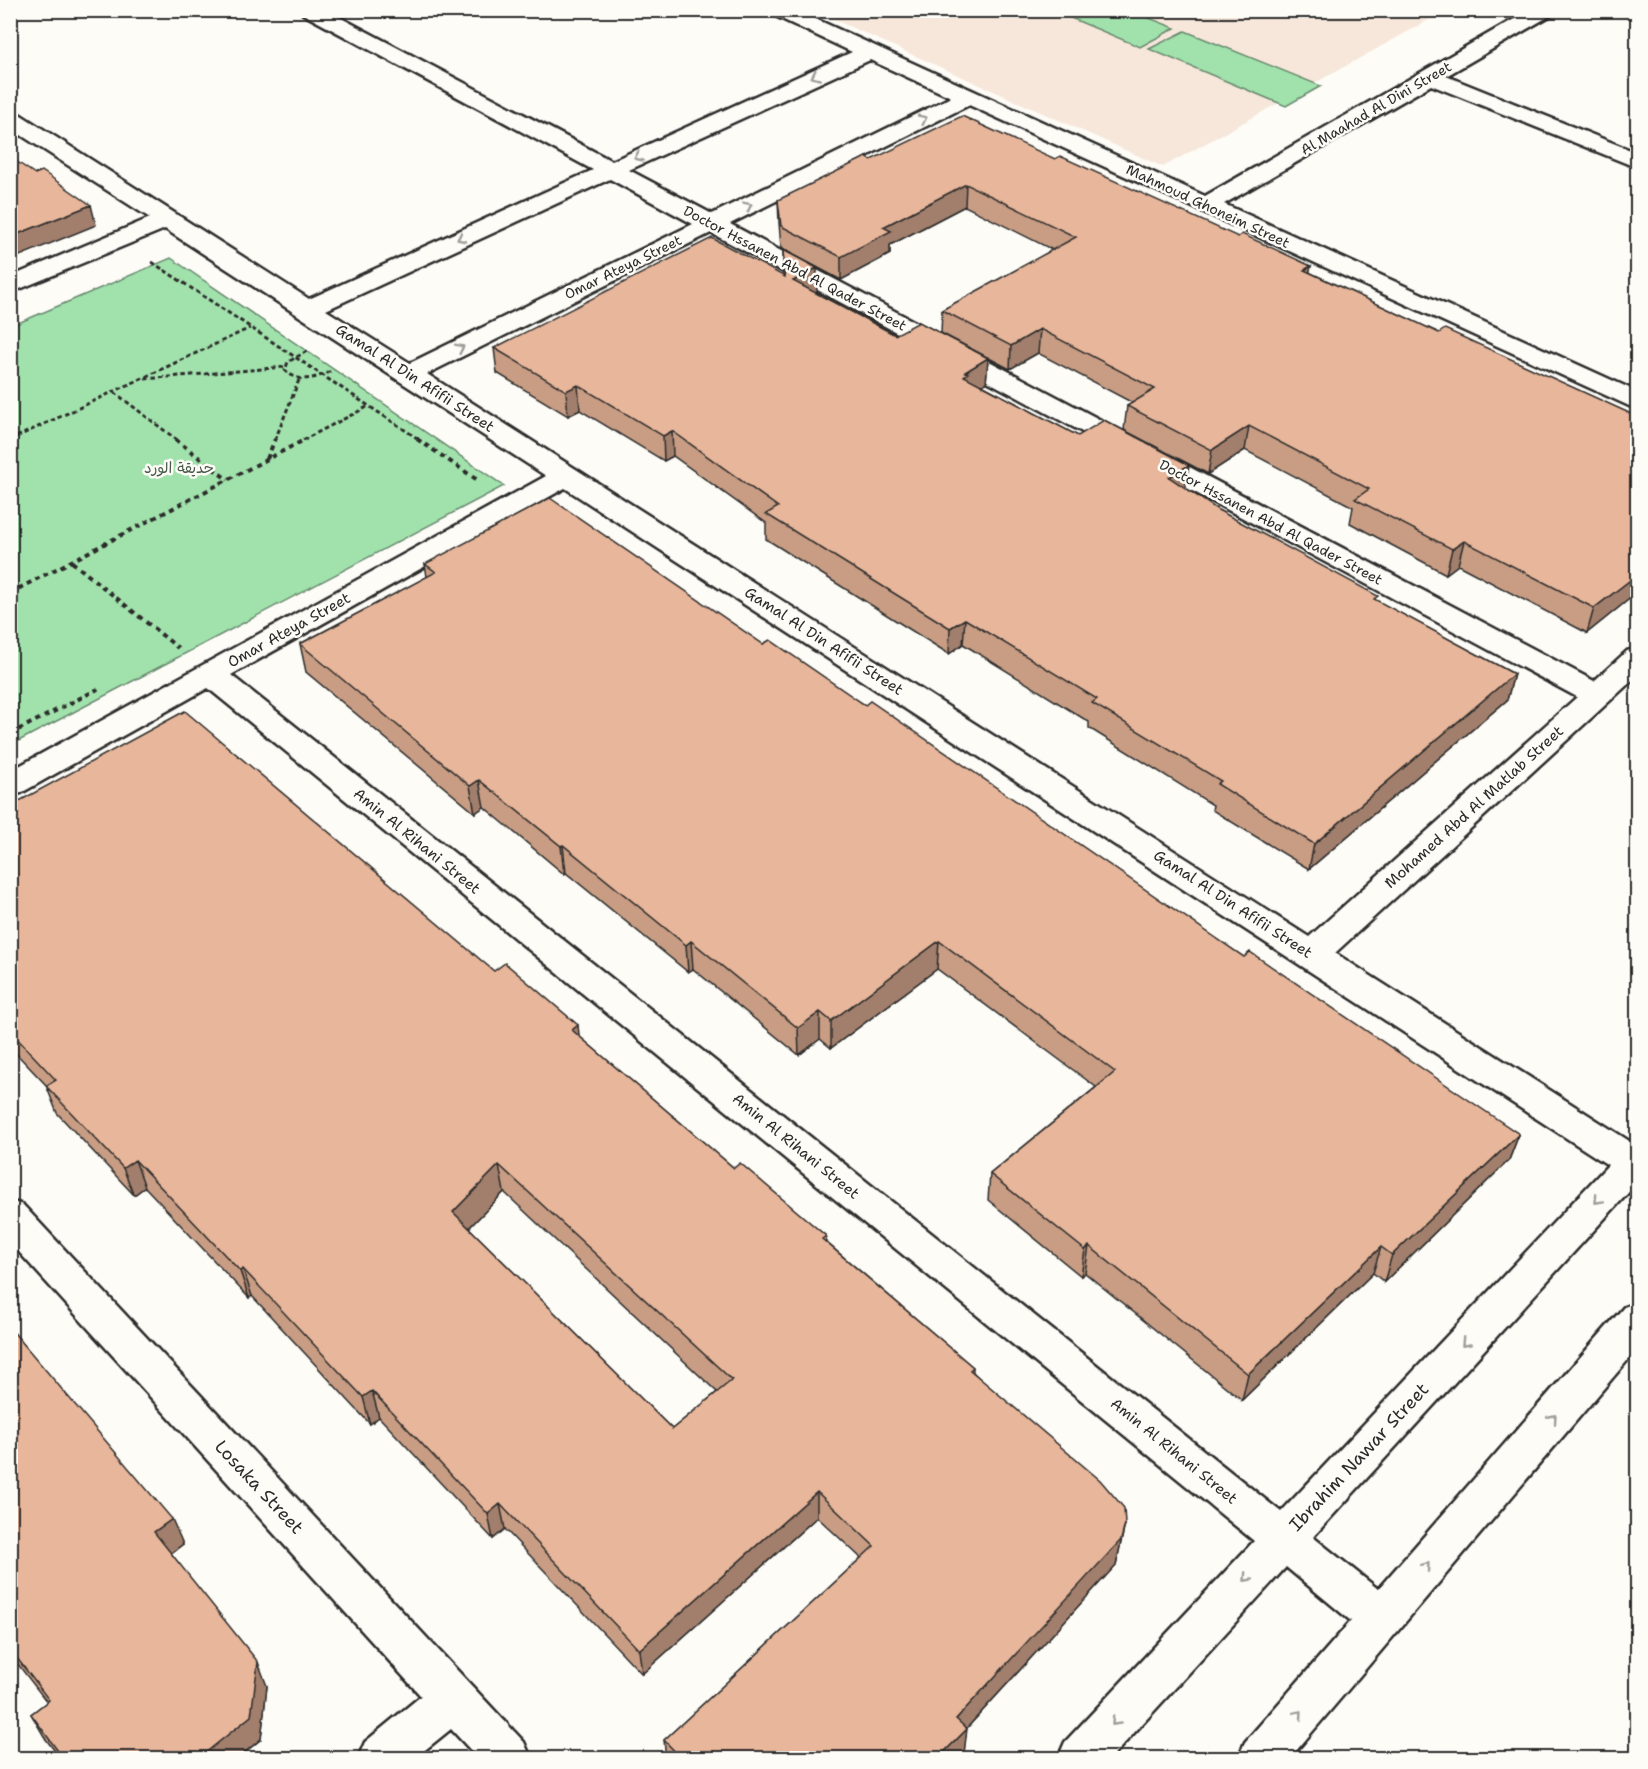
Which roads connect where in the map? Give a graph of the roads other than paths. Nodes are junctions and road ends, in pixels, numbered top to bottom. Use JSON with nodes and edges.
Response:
{"nodes":[{"id":1,"x":310,"y":10,"type":"edge"},
{"id":2,"x":778,"y":10,"type":"edge"},
{"id":3,"x":1546,"y":10,"type":"edge"},
{"id":4,"x":869,"y":52,"type":"junction"},
{"id":5,"x":1430,"y":77,"type":"junction"},
{"id":6,"x":968,"y":97,"type":"junction"},
{"id":7,"x":10,"y":118,"type":"edge"},
{"id":8,"x":1638,"y":161,"type":"edge"},
{"id":9,"x":610,"y":170,"type":"junction"},
{"id":10,"x":1206,"y":205,"type":"junction"},
{"id":11,"x":168,"y":219,"type":"junction"},
{"id":12,"x":711,"y":224,"type":"junction"},
{"id":13,"x":10,"y":286,"type":"edge"},
{"id":14,"x":307,"y":309,"type":"junction"},
{"id":15,"x":408,"y":374,"type":"junction"},
{"id":16,"x":1638,"y":402,"type":"edge"},
{"id":17,"x":567,"y":475,"type":"junction"},
{"id":18,"x":1638,"y":658,"type":"edge"},
{"id":19,"x":210,"y":674,"type":"junction"},
{"id":20,"x":1597,"y":695,"type":"junction"},
{"id":21,"x":10,"y":785,"type":"edge"},
{"id":22,"x":1311,"y":955,"type":"junction"},
{"id":23,"x":1636,"y":1161,"type":"edge"},
{"id":24,"x":10,"y":1216,"type":"edge"},
{"id":25,"x":1638,"y":1319,"type":"edge"},
{"id":26,"x":1283,"y":1539,"type":"junction"},
{"id":27,"x":1381,"y":1618,"type":"junction"},
{"id":28,"x":453,"y":1698,"type":"junction"},
{"id":29,"x":381,"y":1758,"type":"edge"},
{"id":30,"x":508,"y":1758,"type":"edge"},
{"id":31,"x":1081,"y":1758,"type":"edge"},
{"id":32,"x":1260,"y":1758,"type":"edge"}],
"edges":[{"from":1,"to":9,"type":"street","name":"Doctor Hssanen Abd Al Qader Street"},
{"from":2,"to":4,"type":"street","name":"Mahmoud Ghoneim Street"},
{"from":3,"to":5,"type":"street","name":"Al Maahad Al Dini Street"},
{"from":4,"to":6,"type":"street","name":"Mahmoud Ghoneim Street"},
{"from":4,"to":9,"type":"street","one_way":true},
{"from":5,"to":8,"type":"street"},
{"from":5,"to":10,"type":"street","name":"Al Maahad Al Dini Street"},
{"from":6,"to":10,"type":"street","name":"Mahmoud Ghoneim Street"},
{"from":12,"to":6,"type":"street","name":"Omar Ateya Street","one_way":true},
{"from":7,"to":11,"type":"street","name":"Gamal Al Din Afifii Street"},
{"from":9,"to":12,"type":"street","name":"Doctor Hssanen Abd Al Qader Street"},
{"from":9,"to":14,"type":"street","one_way":true},
{"from":10,"to":16,"type":"street","name":"Mahmoud Ghoneim Street"},
{"from":11,"to":13,"type":"street"},
{"from":11,"to":14,"type":"street","name":"Gamal Al Din Afifii Street"},
{"from":15,"to":12,"type":"street","name":"Omar Ateya Street","one_way":true},
{"from":12,"to":20,"type":"street","name":"Doctor Hssanen Abd Al Qader Street"},
{"from":14,"to":15,"type":"street","name":"Gamal Al Din Afifii Street"},
{"from":15,"to":17,"type":"street","name":"Gamal Al Din Afifii Street"},
{"from":17,"to":19,"type":"street","name":"Omar Ateya Street"},
{"from":17,"to":22,"type":"street","name":"Gamal Al Din Afifii Street"},
{"from":18,"to":20,"type":"street","name":"Mohamed Abd Al Matlab Street"},
{"from":19,"to":21,"type":"street","name":"Omar Ateya Street"},
{"from":19,"to":26,"type":"street","name":"Amin Al Rihani Street"},
{"from":20,"to":22,"type":"street","name":"Mohamed Abd Al Matlab Street"},
{"from":22,"to":23,"type":"street","name":"Gamal Al Din Afifii Street"},
{"from":23,"to":26,"type":"street","name":"Ibrahim Nawar Street","one_way":true},
{"from":24,"to":28,"type":"street","name":"Losaka Street"},
{"from":27,"to":25,"type":"street","one_way":true},
{"from":26,"to":27,"type":"street","name":"Amin Al Rihani Street"},
{"from":26,"to":31,"type":"street","name":"Ibrahim Nawar Street","one_way":true},
{"from":32,"to":27,"type":"street","one_way":true},
{"from":28,"to":29,"type":"street"},
{"from":28,"to":30,"type":"street","name":"Losaka Street"}]}
